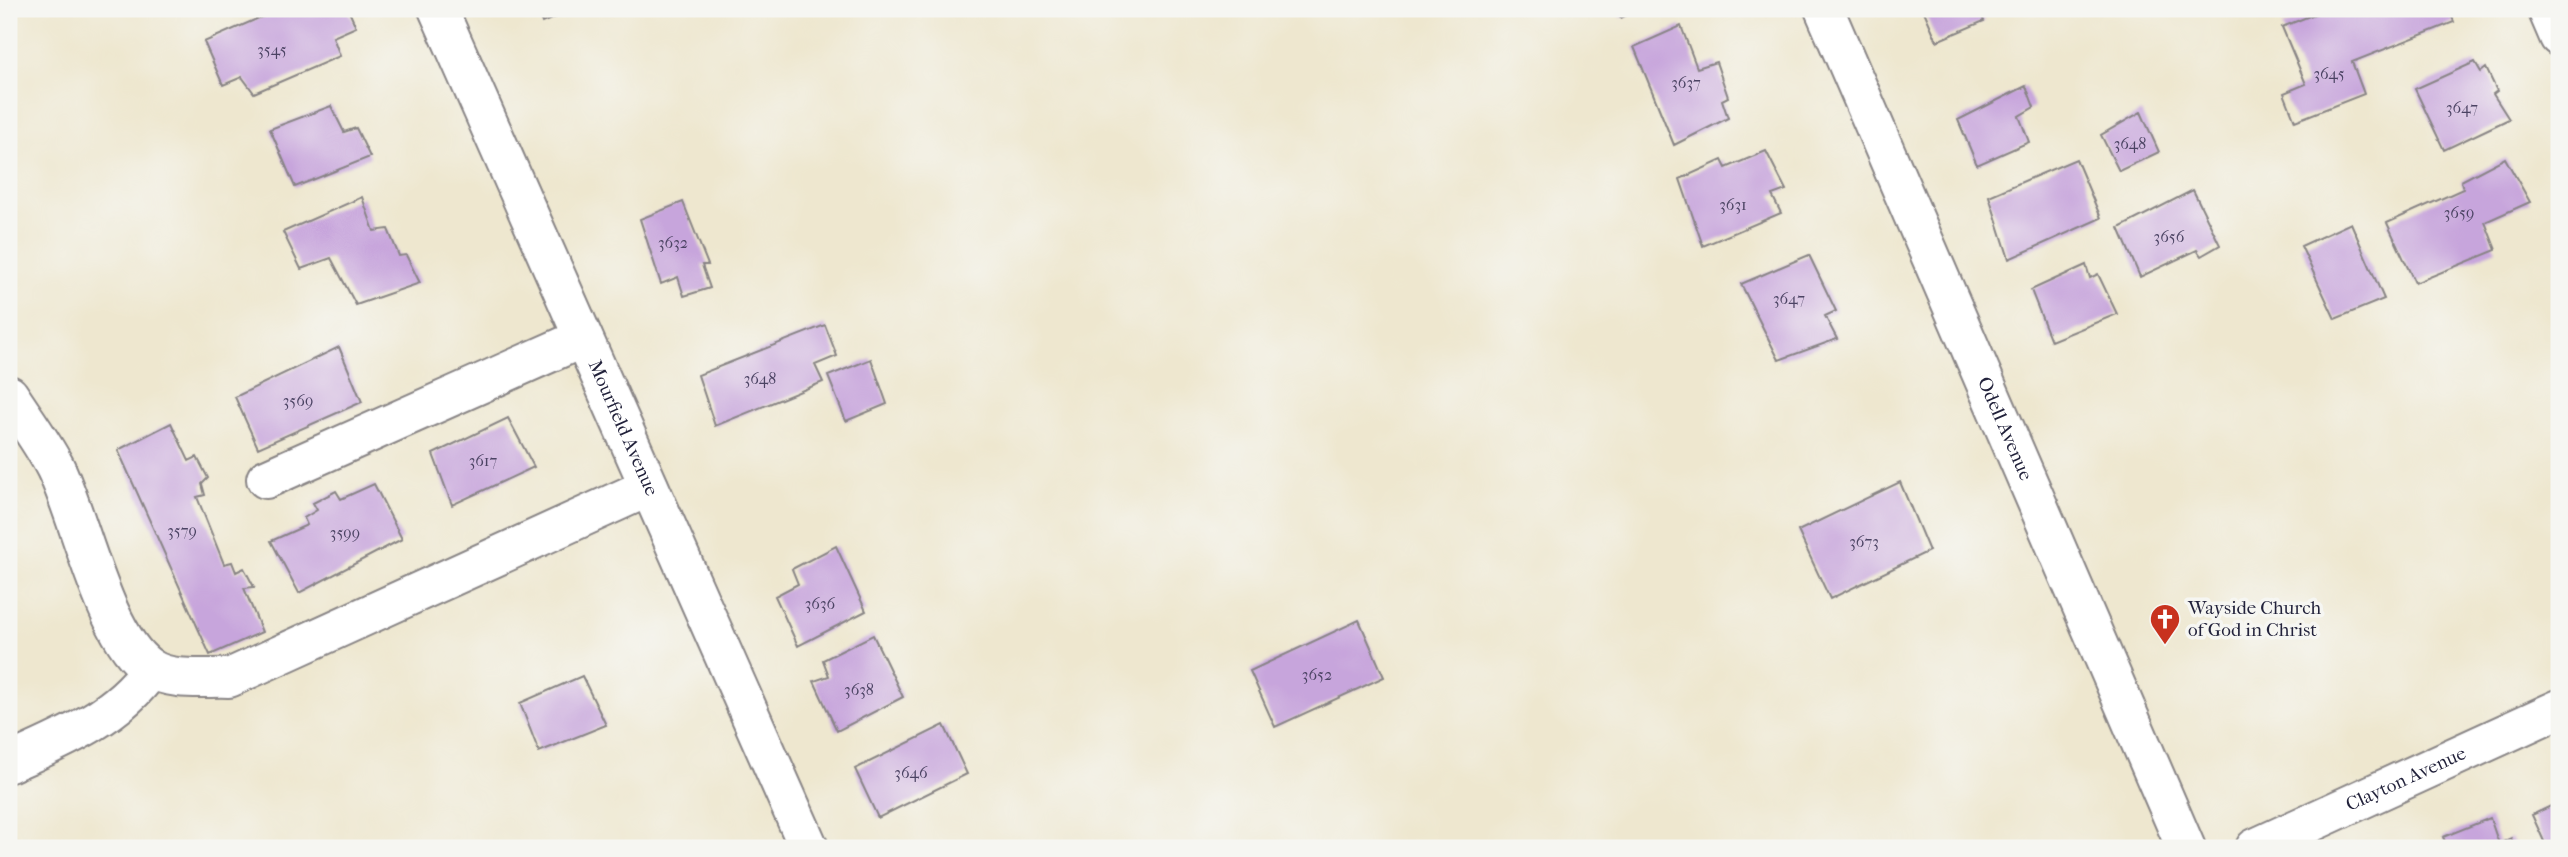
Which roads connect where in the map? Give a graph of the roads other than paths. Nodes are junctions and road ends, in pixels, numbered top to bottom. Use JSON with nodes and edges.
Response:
{"nodes":[{"id":1,"x":438,"y":9,"type":"edge"},
{"id":2,"x":1824,"y":9,"type":"edge"},
{"id":3,"x":2547,"y":9,"type":"edge"},
{"id":4,"x":2559,"y":37,"type":"edge"},
{"id":5,"x":583,"y":338,"type":"junction"},
{"id":6,"x":9,"y":394,"type":"edge"},
{"id":7,"x":266,"y":479,"type":"dead end"},
{"id":8,"x":649,"y":487,"type":"junction"},
{"id":9,"x":151,"y":669,"type":"junction"},
{"id":10,"x":2559,"y":709,"type":"edge"},
{"id":11,"x":9,"y":763,"type":"edge"},
{"id":12,"x":809,"y":848,"type":"edge"},
{"id":13,"x":2186,"y":848,"type":"edge"},
{"id":14,"x":2255,"y":848,"type":"edge"}],
"edges":[{"from":1,"to":5,"type":"street","name":"Mourfield Avenue"},
{"from":2,"to":13,"type":"street","name":"Odell Avenue"},
{"from":3,"to":4,"type":"street"},
{"from":5,"to":7,"type":"street"},
{"from":5,"to":8,"type":"street","name":"Mourfield Avenue"},
{"from":6,"to":9,"type":"street"},
{"from":8,"to":9,"type":"street"},
{"from":8,"to":12,"type":"street","name":"Mourfield Avenue"},
{"from":9,"to":11,"type":"street"},
{"from":10,"to":14,"type":"street","name":"Clayton Avenue"}]}
